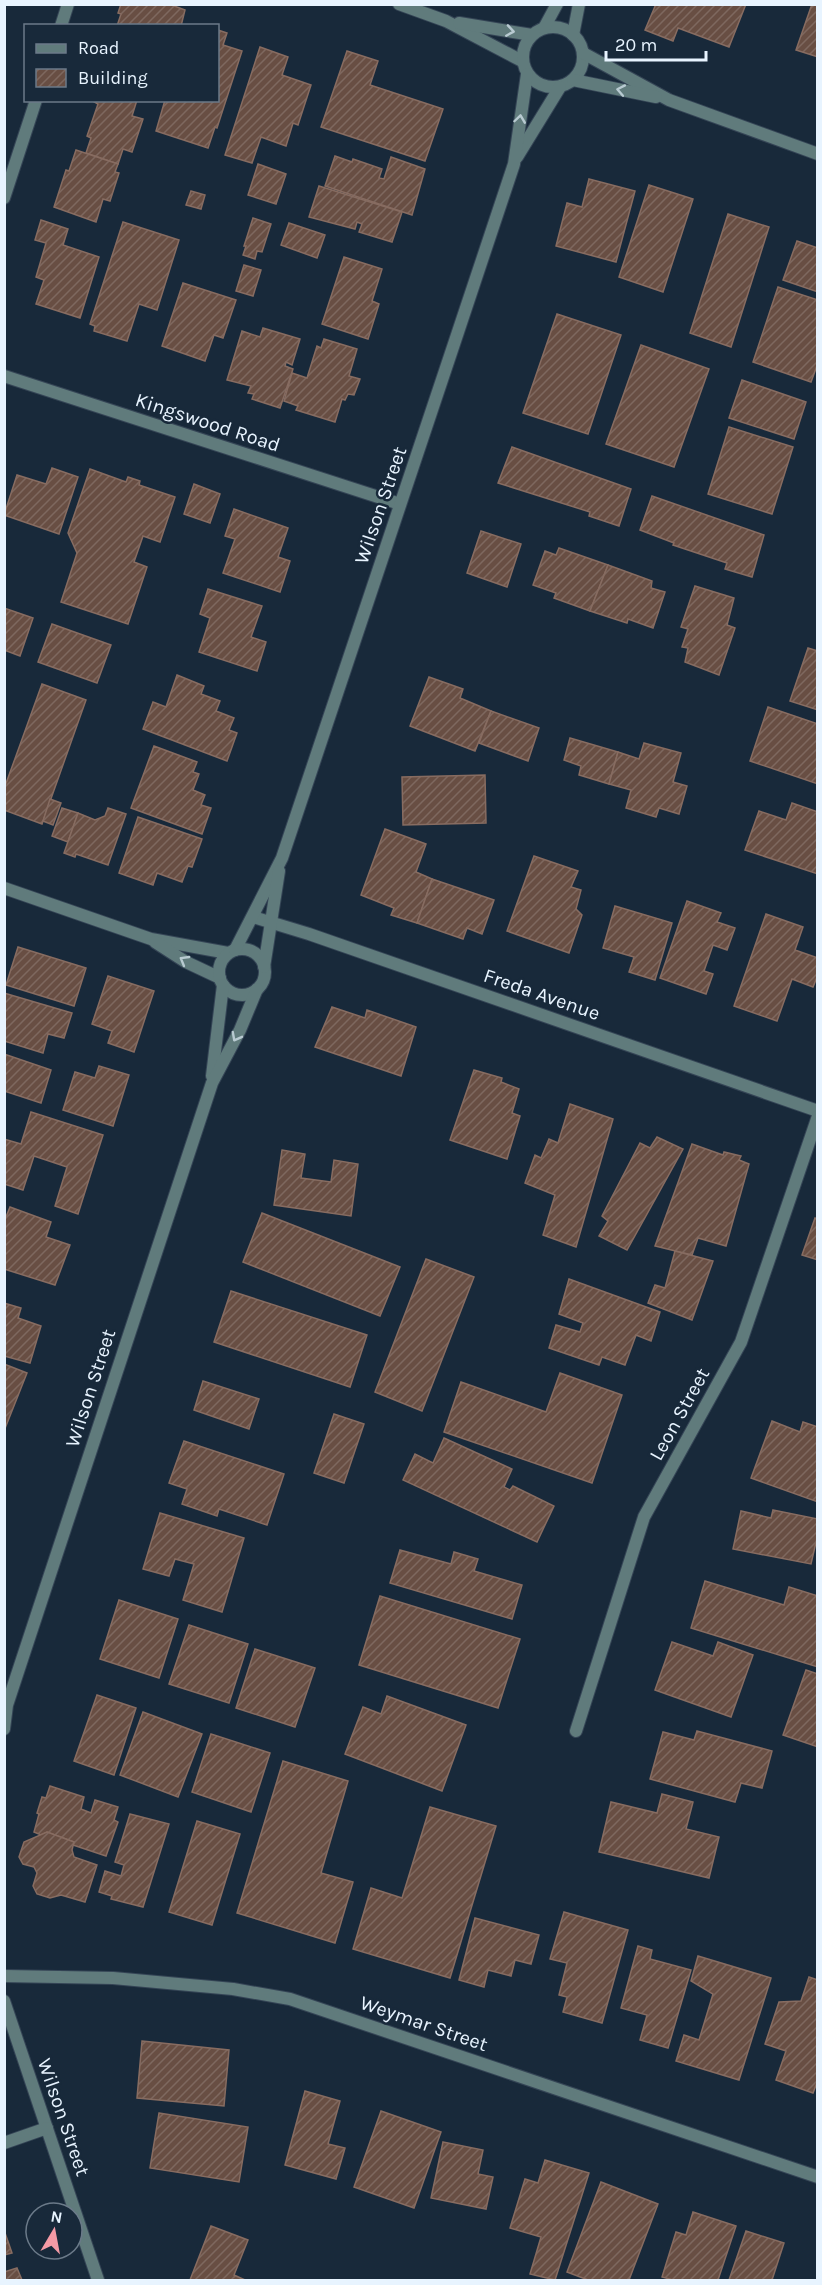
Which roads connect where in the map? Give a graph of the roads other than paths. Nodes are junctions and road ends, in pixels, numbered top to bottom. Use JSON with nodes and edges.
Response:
{"nodes":[{"id":1,"x":68,"y":4,"type":"edge"},
{"id":2,"x":399,"y":4,"type":"edge"},
{"id":3,"x":557,"y":4,"type":"edge"},
{"id":4,"x":579,"y":4,"type":"edge"},
{"id":5,"x":446,"y":21,"type":"junction"},
{"id":6,"x":62,"y":24,"type":"edge"},
{"id":7,"x":544,"y":28,"type":"junction"},
{"id":8,"x":532,"y":35,"type":"junction"},
{"id":9,"x":573,"y":35,"type":"junction"},
{"id":10,"x":583,"y":53,"type":"junction"},
{"id":11,"x":522,"y":61,"type":"junction"},
{"id":12,"x":527,"y":74,"type":"junction"},
{"id":13,"x":573,"y":80,"type":"junction"},
{"id":14,"x":560,"y":87,"type":"junction"},
{"id":15,"x":669,"y":99,"type":"junction"},
{"id":16,"x":35,"y":102,"type":"edge"},
{"id":17,"x":818,"y":154,"type":"edge"},
{"id":18,"x":514,"y":164,"type":"junction"},
{"id":19,"x":4,"y":198,"type":"edge"},
{"id":20,"x":4,"y":376,"type":"edge"},
{"id":21,"x":400,"y":504,"type":"junction"},
{"id":22,"x":282,"y":858,"type":"junction"},
{"id":23,"x":4,"y":888,"type":"edge"},
{"id":24,"x":253,"y":917,"type":"junction"},
{"id":25,"x":271,"y":923,"type":"junction"},
{"id":26,"x":151,"y":939,"type":"junction"},
{"id":27,"x":232,"y":952,"type":"junction"},
{"id":28,"x":264,"y":967,"type":"junction"},
{"id":29,"x":221,"y":981,"type":"junction"},
{"id":30,"x":257,"y":989,"type":"junction"},
{"id":31,"x":212,"y":1083,"type":"junction"},
{"id":32,"x":818,"y":1111,"type":"edge"},
{"id":33,"x":818,"y":1116,"type":"edge"},
{"id":34,"x":6,"y":1707,"type":"edge"},
{"id":35,"x":4,"y":1729,"type":"edge"},
{"id":36,"x":576,"y":1731,"type":"dead end"},
{"id":37,"x":4,"y":1976,"type":"edge"},
{"id":38,"x":4,"y":2001,"type":"edge"},
{"id":39,"x":47,"y":2128,"type":"junction"},
{"id":40,"x":4,"y":2143,"type":"edge"},
{"id":41,"x":818,"y":2177,"type":"edge"},
{"id":42,"x":98,"y":2280,"type":"edge"}],
"edges":[{"from":1,"to":6,"type":"street"},
{"from":2,"to":5,"type":"street"},
{"from":3,"to":7,"type":"street"},
{"from":4,"to":9,"type":"street"},
{"from":5,"to":8,"type":"street","one_way":true},
{"from":5,"to":11,"type":"street"},
{"from":7,"to":8,"type":"street"},
{"from":7,"to":9,"type":"street"},
{"from":8,"to":11,"type":"street"},
{"from":9,"to":10,"type":"street"},
{"from":10,"to":13,"type":"street"},
{"from":10,"to":15,"type":"street"},
{"from":11,"to":12,"type":"street"},
{"from":12,"to":14,"type":"street"},
{"from":18,"to":12,"type":"street","name":"Wilson Street","one_way":true},
{"from":13,"to":14,"type":"street"},
{"from":15,"to":13,"type":"street","one_way":true},
{"from":14,"to":18,"type":"street","name":"Wilson Street"},
{"from":15,"to":17,"type":"street"},
{"from":16,"to":19,"type":"street"},
{"from":18,"to":21,"type":"street","name":"Wilson Street"},
{"from":20,"to":21,"type":"street","name":"Kingswood Road"},
{"from":21,"to":22,"type":"street","name":"Wilson Street"},
{"from":22,"to":24,"type":"street","name":"Wilson Street"},
{"from":22,"to":25,"type":"street","name":"Wilson Street"},
{"from":23,"to":26,"type":"street"},
{"from":24,"to":25,"type":"street","name":"Freda Avenue"},
{"from":24,"to":27,"type":"street","name":"Wilson Street"},
{"from":25,"to":28,"type":"street","name":"Wilson Street"},
{"from":25,"to":32,"type":"street","name":"Freda Avenue"},
{"from":26,"to":27,"type":"street"},
{"from":29,"to":26,"type":"street","one_way":true},
{"from":27,"to":28,"type":"street"},
{"from":27,"to":29,"type":"street"},
{"from":28,"to":30,"type":"street"},
{"from":29,"to":30,"type":"street"},
{"from":29,"to":31,"type":"street","name":"Wilson Street"},
{"from":30,"to":31,"type":"street","name":"Wilson Street","one_way":true},
{"from":31,"to":34,"type":"street","name":"Wilson Street"},
{"from":33,"to":36,"type":"street","name":"Leon Street"},
{"from":34,"to":35,"type":"street","name":"Wilson Street"},
{"from":37,"to":41,"type":"street","name":"Weymar Street"},
{"from":38,"to":39,"type":"street","name":"Wilson Street"},
{"from":39,"to":40,"type":"street"},
{"from":39,"to":42,"type":"street","name":"Wilson Street"}]}
